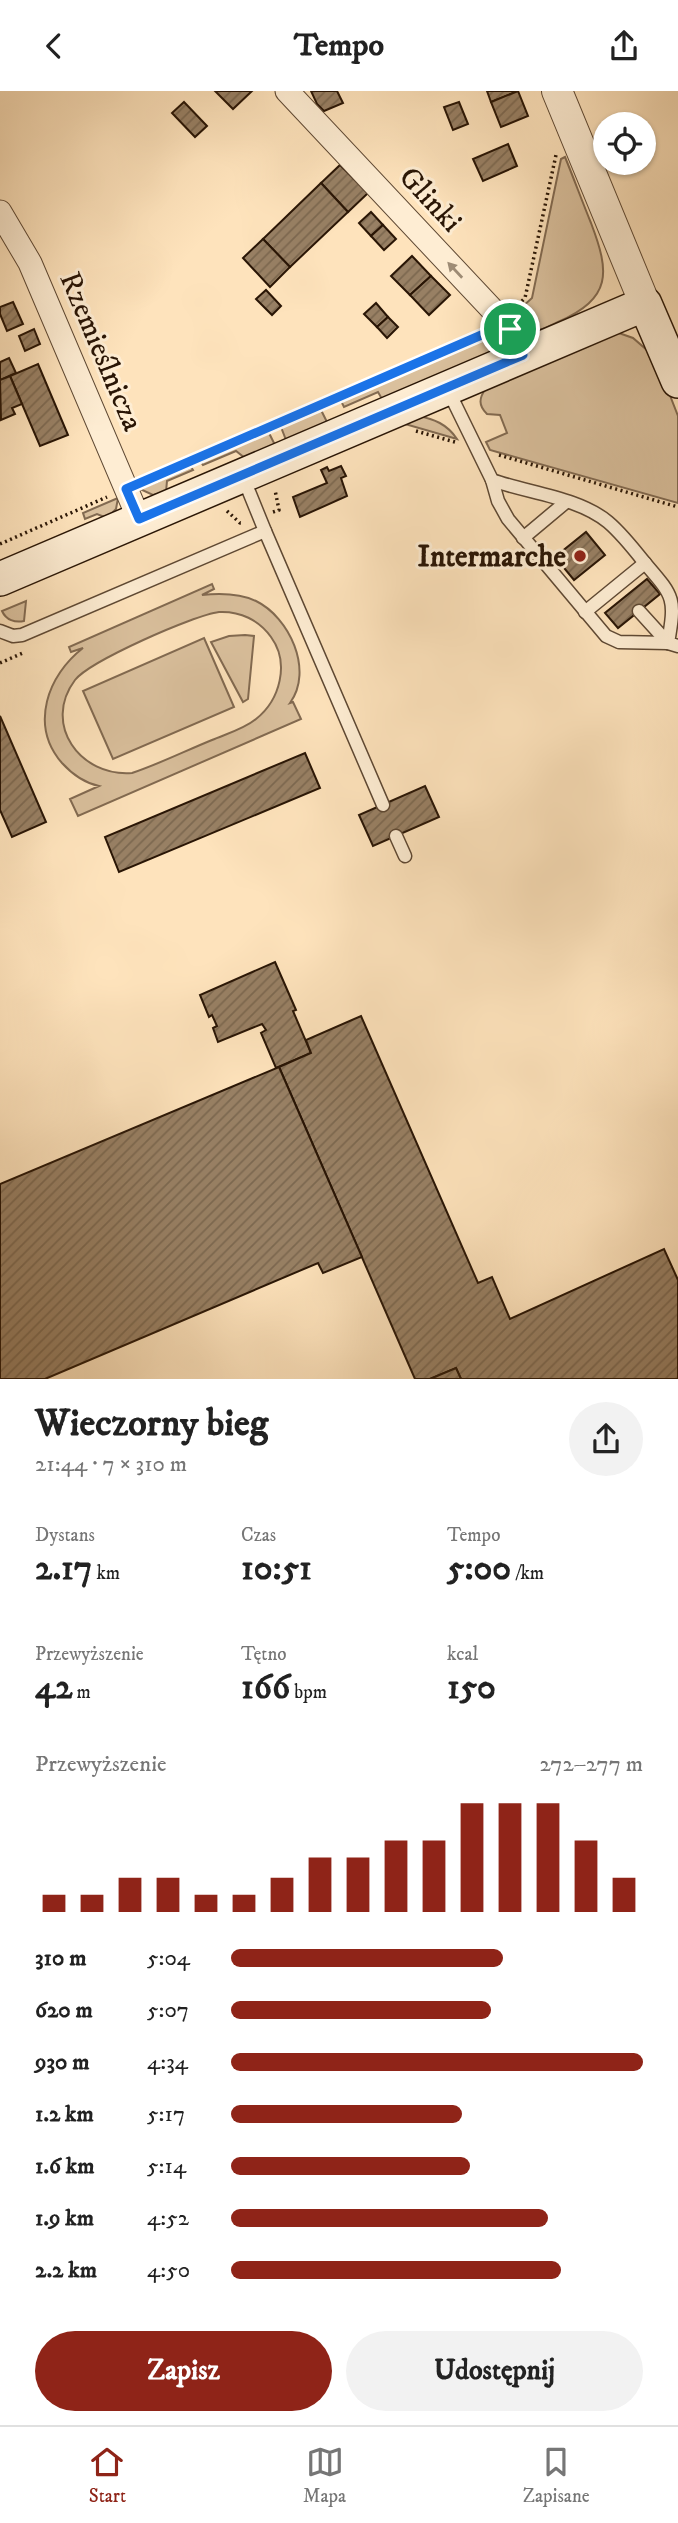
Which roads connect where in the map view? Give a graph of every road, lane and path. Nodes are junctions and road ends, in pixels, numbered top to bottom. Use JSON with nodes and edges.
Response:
{"nodes":[{"id":1,"x":287,"y":91,"type":"edge"},
{"id":2,"x":557,"y":91,"type":"edge"},
{"id":3,"x":557,"y":149,"type":"dead end"},
{"id":4,"x":0,"y":212,"type":"edge"},
{"id":5,"x":645,"y":304,"type":"junction"},
{"id":6,"x":502,"y":320,"type":"junction"},
{"id":7,"x":523,"y":355,"type":"junction"},
{"id":8,"x":678,"y":381,"type":"edge"},
{"id":9,"x":446,"y":387,"type":"junction"},
{"id":10,"x":412,"y":429,"type":"dead end"},
{"id":11,"x":457,"y":443,"type":"dead end"},
{"id":12,"x":493,"y":456,"type":"dead end"},
{"id":13,"x":194,"y":460,"type":"junction"},
{"id":14,"x":198,"y":468,"type":"dead end"},
{"id":15,"x":242,"y":475,"type":"junction"},
{"id":16,"x":492,"y":479,"type":"junction"},
{"id":17,"x":277,"y":485,"type":"dead end"},
{"id":18,"x":126,"y":489,"type":"junction"},
{"id":19,"x":566,"y":502,"type":"junction"},
{"id":20,"x":678,"y":507,"type":"edge"},
{"id":21,"x":271,"y":512,"type":"dead end"},
{"id":22,"x":139,"y":519,"type":"junction"},
{"id":23,"x":265,"y":531,"type":"junction"},
{"id":24,"x":523,"y":538,"type":"junction"},
{"id":25,"x":0,"y":544,"type":"edge"},
{"id":26,"x":645,"y":563,"type":"junction"},
{"id":27,"x":0,"y":579,"type":"edge"},
{"id":28,"x":639,"y":611,"type":"dead end"},
{"id":29,"x":585,"y":612,"type":"junction"},
{"id":30,"x":0,"y":631,"type":"edge"},
{"id":31,"x":673,"y":645,"type":"edge"},
{"id":32,"x":383,"y":805,"type":"dead end"},
{"id":33,"x":396,"y":836,"type":"dead end"},
{"id":34,"x":405,"y":856,"type":"dead end"}],
"edges":[{"from":6,"to":1,"type":"street","name":"Glinki","one_way":true},
{"from":2,"to":5,"type":"street"},
{"from":3,"to":6,"type":"path"},
{"from":4,"to":18,"type":"street","name":"Rzemieślnicza"},
{"from":5,"to":7,"type":"main road"},
{"from":5,"to":8,"type":"main road"},
{"from":6,"to":7,"type":"street","name":"Glinki"},
{"from":6,"to":13,"type":"path"},
{"from":7,"to":9,"type":"main road"},
{"from":9,"to":15,"type":"main road"},
{"from":9,"to":16,"type":"lane"},
{"from":10,"to":11,"type":"path"},
{"from":12,"to":20,"type":"path"},
{"from":13,"to":14,"type":"path"},
{"from":13,"to":18,"type":"path"},
{"from":15,"to":22,"type":"main road"},
{"from":15,"to":23,"type":"lane"},
{"from":16,"to":19,"type":"lane"},
{"from":16,"to":24,"type":"lane"},
{"from":17,"to":21,"type":"path"},
{"from":18,"to":22,"type":"street","name":"Rzemieślnicza"},
{"from":18,"to":25,"type":"path"},
{"from":19,"to":24,"type":"lane"},
{"from":19,"to":26,"type":"lane"},
{"from":22,"to":27,"type":"main road"},
{"from":23,"to":30,"type":"lane"},
{"from":23,"to":32,"type":"lane"},
{"from":24,"to":29,"type":"lane"},
{"from":26,"to":29,"type":"lane"},
{"from":26,"to":31,"type":"lane"},
{"from":28,"to":31,"type":"lane"},
{"from":29,"to":31,"type":"lane"},
{"from":33,"to":34,"type":"lane"}]}
